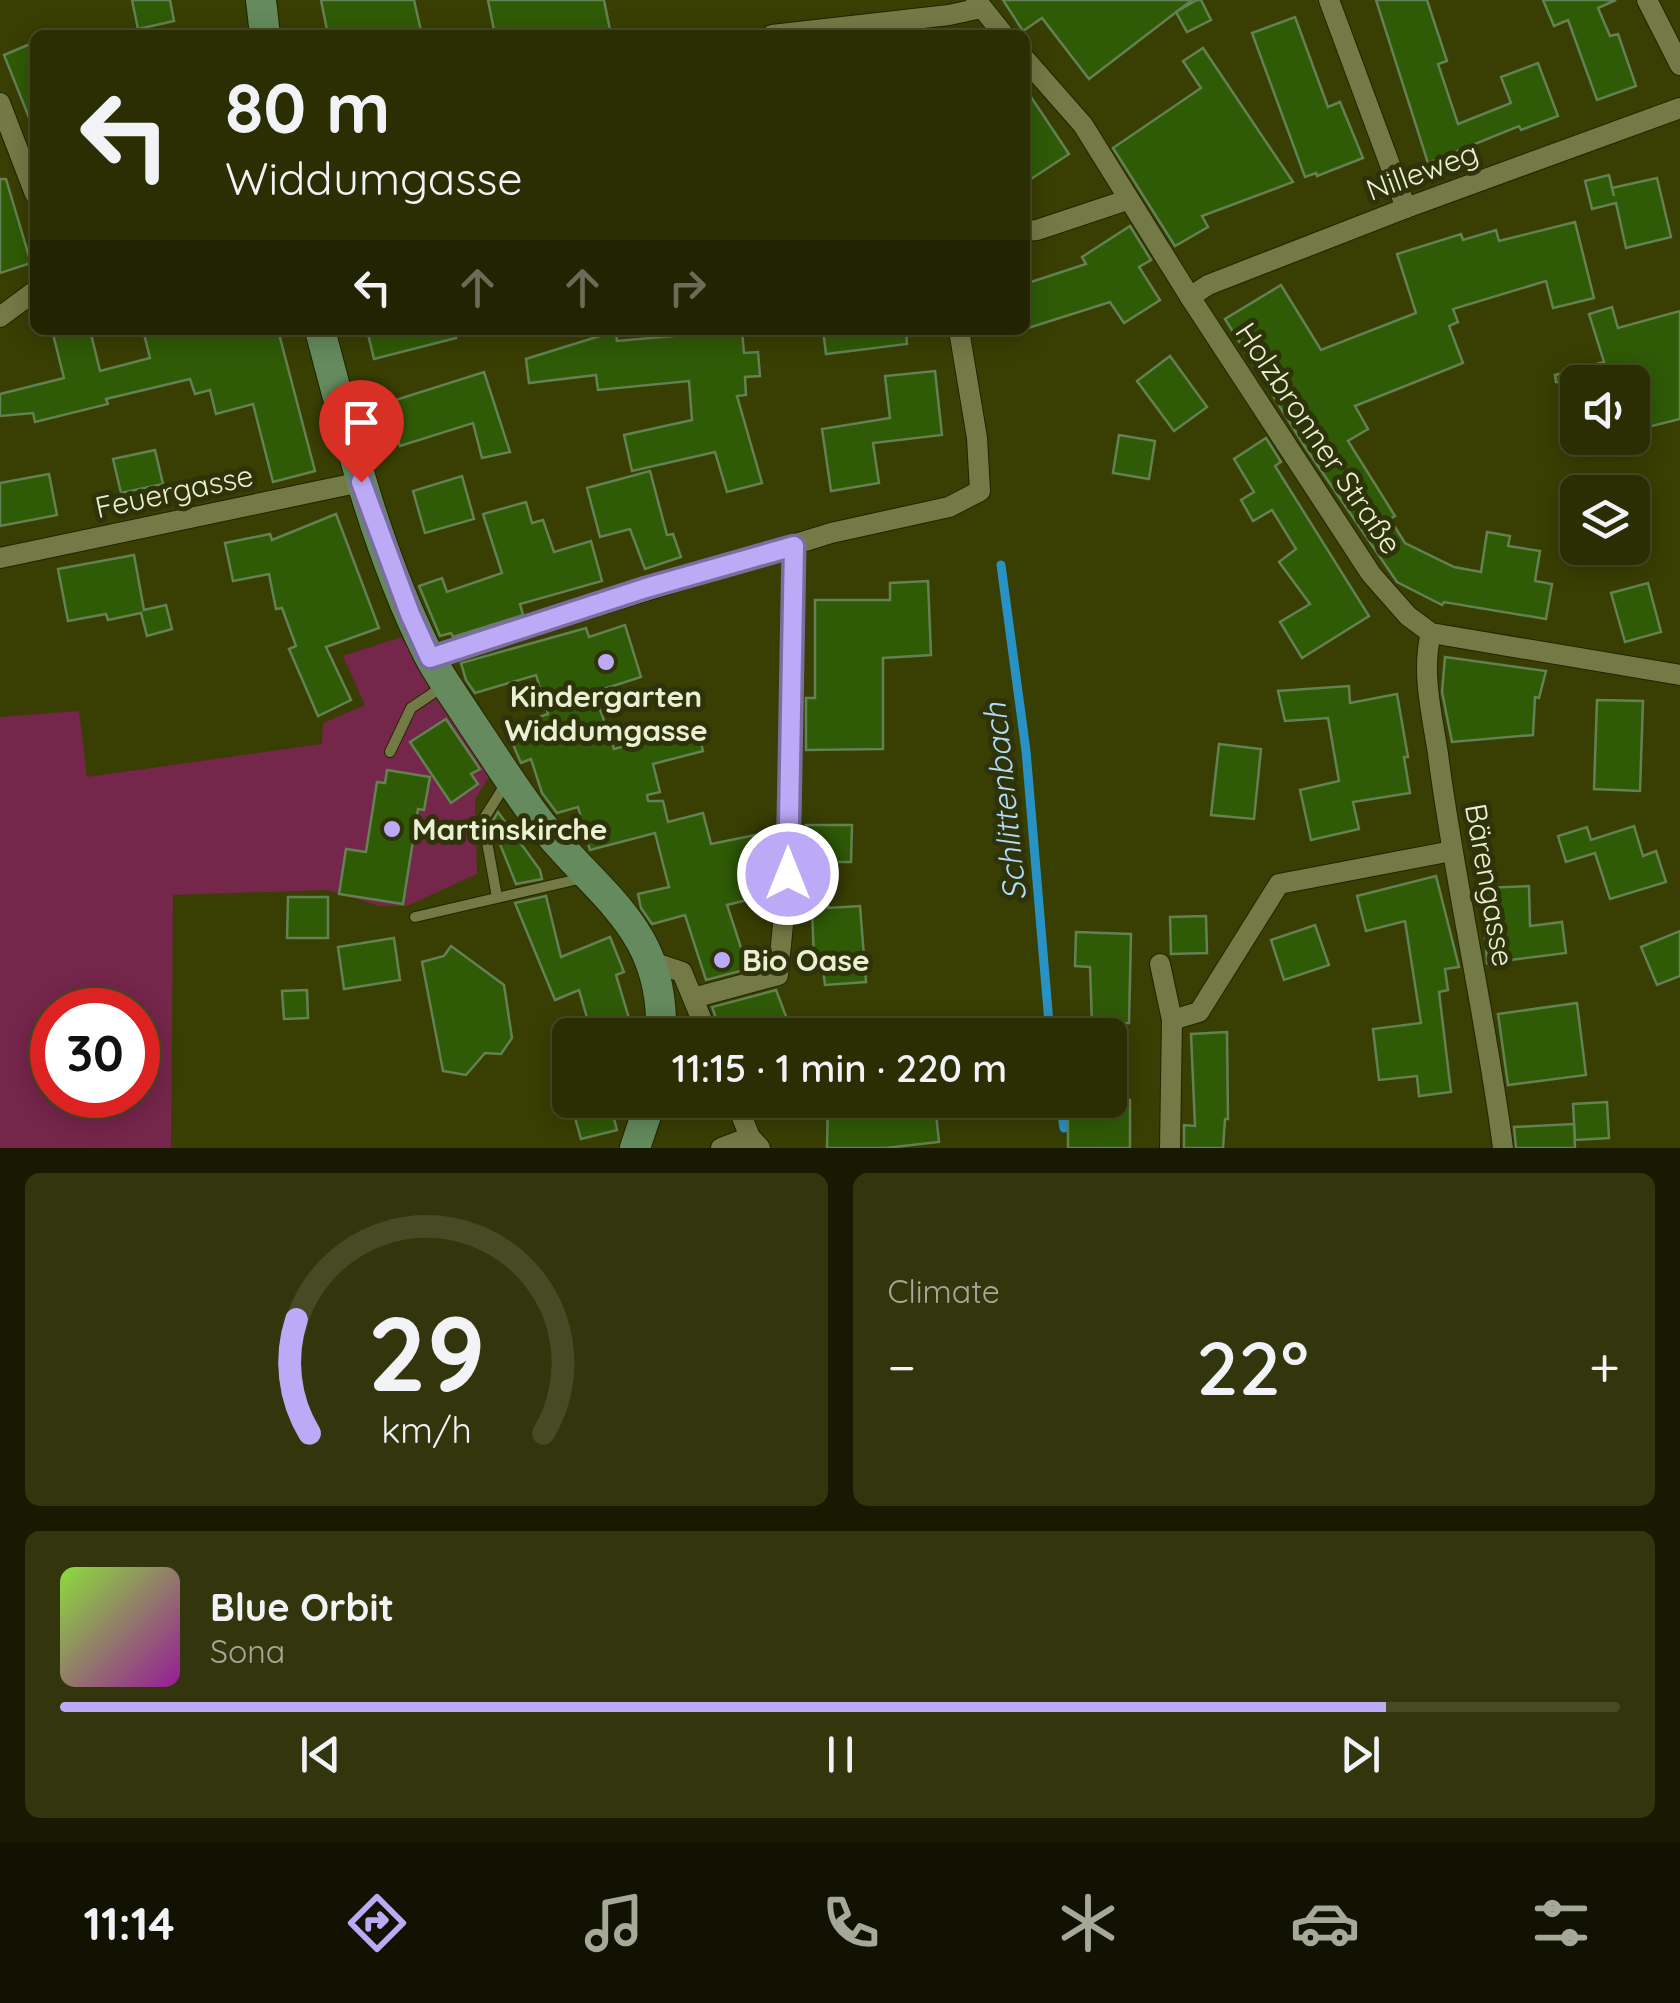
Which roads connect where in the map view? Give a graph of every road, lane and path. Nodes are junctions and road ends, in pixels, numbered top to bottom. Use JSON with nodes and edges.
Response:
{"nodes":[{"id":1,"x":261,"y":0,"type":"edge"},
{"id":2,"x":1329,"y":0,"type":"edge"},
{"id":3,"x":1647,"y":0,"type":"edge"},
{"id":4,"x":978,"y":4,"type":"edge"},
{"id":5,"x":264,"y":30,"type":"edge"},
{"id":6,"x":805,"y":30,"type":"edge"},
{"id":7,"x":1000,"y":30,"type":"edge"},
{"id":8,"x":1030,"y":64,"type":"edge"},
{"id":9,"x":1680,"y":66,"type":"edge"},
{"id":10,"x":0,"y":103,"type":"edge"},
{"id":11,"x":1680,"y":108,"type":"edge"},
{"id":12,"x":30,"y":181,"type":"edge"},
{"id":13,"x":1128,"y":200,"type":"junction"},
{"id":14,"x":1406,"y":208,"type":"junction"},
{"id":15,"x":1030,"y":231,"type":"edge"},
{"id":16,"x":30,"y":295,"type":"edge"},
{"id":17,"x":1190,"y":298,"type":"junction"},
{"id":18,"x":0,"y":316,"type":"edge"},
{"id":19,"x":321,"y":335,"type":"edge"},
{"id":20,"x":960,"y":335,"type":"edge"},
{"id":21,"x":361,"y":482,"type":"junction"},
{"id":22,"x":794,"y":546,"type":"junction"},
{"id":23,"x":0,"y":558,"type":"edge"},
{"id":24,"x":1431,"y":633,"type":"junction"},
{"id":25,"x":430,"y":658,"type":"junction"},
{"id":26,"x":1680,"y":674,"type":"edge"},
{"id":27,"x":447,"y":684,"type":"junction"},
{"id":28,"x":390,"y":752,"type":"dead end"},
{"id":29,"x":508,"y":779,"type":"junction"},
{"id":30,"x":1452,"y":851,"type":"junction"},
{"id":31,"x":589,"y":876,"type":"junction"},
{"id":32,"x":496,"y":897,"type":"junction"},
{"id":33,"x":416,"y":917,"type":"dead end"},
{"id":34,"x":652,"y":962,"type":"junction"},
{"id":35,"x":1160,"y":964,"type":"dead end"},
{"id":36,"x":693,"y":998,"type":"junction"},
{"id":37,"x":661,"y":1018,"type":"edge"},
{"id":38,"x":701,"y":1018,"type":"edge"},
{"id":39,"x":1172,"y":1020,"type":"junction"},
{"id":40,"x":645,"y":1118,"type":"edge"},
{"id":41,"x":744,"y":1118,"type":"edge"},
{"id":42,"x":755,"y":1142,"type":"edge"},
{"id":43,"x":635,"y":1148,"type":"edge"},
{"id":44,"x":721,"y":1148,"type":"edge"},
{"id":45,"x":1170,"y":1148,"type":"edge"},
{"id":46,"x":1503,"y":1148,"type":"edge"}],
"edges":[{"from":1,"to":5,"type":"street"},
{"from":2,"to":14,"type":"street"},
{"from":3,"to":9,"type":"street"},
{"from":4,"to":6,"type":"street"},
{"from":4,"to":7,"type":"street"},
{"from":8,"to":13,"type":"street","name":"Holzbronner Straße"},
{"from":10,"to":12,"type":"street"},
{"from":11,"to":14,"type":"street","name":"Nilleweg"},
{"from":13,"to":15,"type":"street"},
{"from":13,"to":17,"type":"street","name":"Holzbronner Straße"},
{"from":14,"to":17,"type":"street","name":"Nilleweg"},
{"from":16,"to":18,"type":"street"},
{"from":17,"to":24,"type":"street","name":"Holzbronner Straße"},
{"from":19,"to":21,"type":"street"},
{"from":20,"to":22,"type":"street"},
{"from":21,"to":23,"type":"street","name":"Feuergasse"},
{"from":21,"to":25,"type":"street"},
{"from":22,"to":25,"type":"street"},
{"from":22,"to":36,"type":"street"},
{"from":24,"to":26,"type":"street"},
{"from":24,"to":30,"type":"street","name":"Bärengasse"},
{"from":25,"to":27,"type":"street"},
{"from":27,"to":28,"type":"lane"},
{"from":27,"to":29,"type":"street"},
{"from":29,"to":31,"type":"street"},
{"from":29,"to":32,"type":"lane"},
{"from":30,"to":39,"type":"street"},
{"from":30,"to":46,"type":"street","name":"Bärengasse"},
{"from":31,"to":32,"type":"lane"},
{"from":31,"to":34,"type":"street"},
{"from":32,"to":33,"type":"lane"},
{"from":34,"to":36,"type":"street"},
{"from":34,"to":37,"type":"street"},
{"from":35,"to":39,"type":"street"},
{"from":36,"to":38,"type":"street"},
{"from":39,"to":45,"type":"street"},
{"from":40,"to":43,"type":"street"},
{"from":41,"to":42,"type":"street"},
{"from":42,"to":44,"type":"street"}]}
